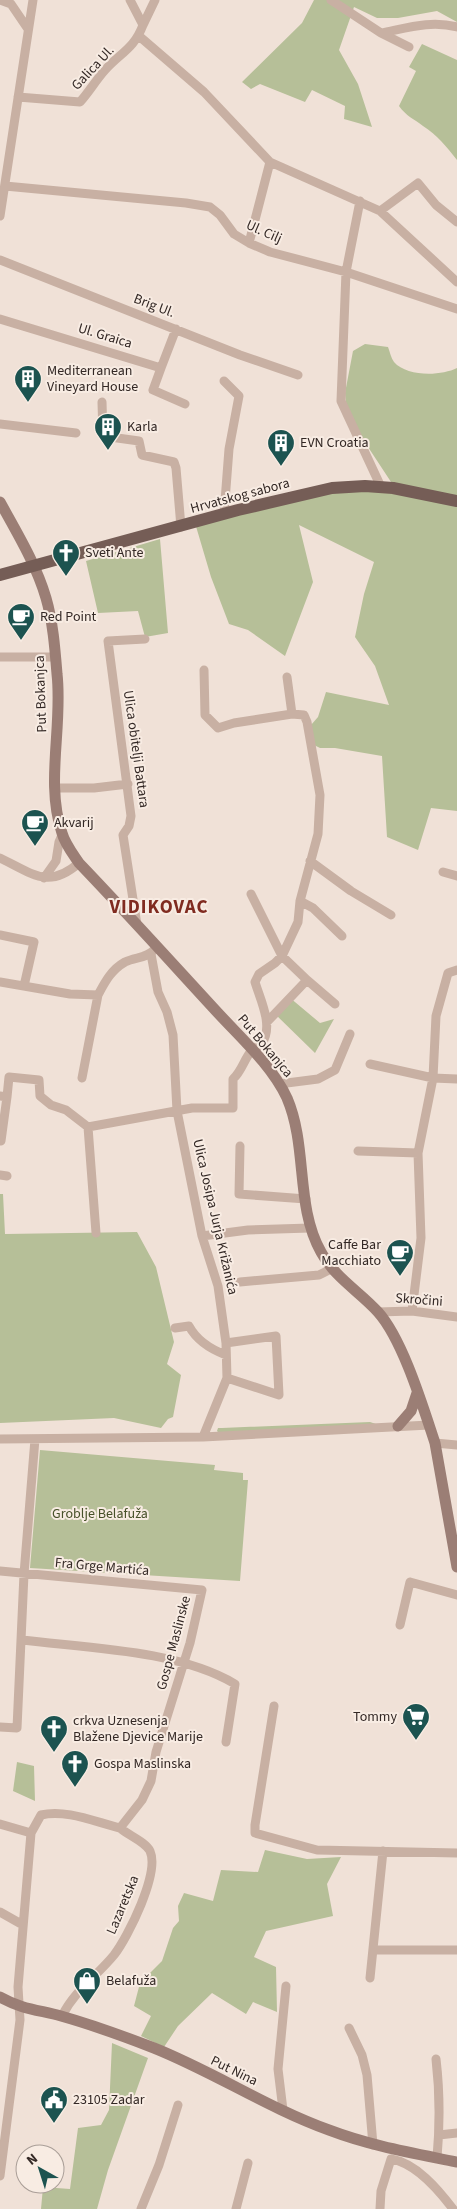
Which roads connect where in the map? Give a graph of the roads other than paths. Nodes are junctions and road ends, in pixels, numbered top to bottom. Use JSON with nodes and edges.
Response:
{"nodes":[{"id":1,"x":0,"y":0,"type":"edge"},
{"id":2,"x":32,"y":0,"type":"edge"},
{"id":3,"x":130,"y":0,"type":"edge"},
{"id":4,"x":155,"y":0,"type":"edge"},
{"id":5,"x":331,"y":0,"type":"edge"},
{"id":6,"x":10,"y":2,"type":"edge"},
{"id":7,"x":143,"y":25,"type":"junction"},
{"id":8,"x":457,"y":27,"type":"edge"},
{"id":9,"x":28,"y":28,"type":"junction"},
{"id":10,"x":381,"y":33,"type":"junction"},
{"id":11,"x":139,"y":36,"type":"junction"},
{"id":12,"x":409,"y":47,"type":"dead end"},
{"id":13,"x":18,"y":97,"type":"junction"},
{"id":14,"x":270,"y":162,"type":"junction"},
{"id":15,"x":5,"y":186,"type":"junction"},
{"id":16,"x":360,"y":200,"type":"junction"},
{"id":17,"x":380,"y":211,"type":"junction"},
{"id":18,"x":0,"y":216,"type":"edge"},
{"id":19,"x":457,"y":222,"type":"edge"},
{"id":20,"x":249,"y":244,"type":"junction"},
{"id":21,"x":0,"y":260,"type":"edge"},
{"id":22,"x":346,"y":272,"type":"junction"},
{"id":23,"x":457,"y":282,"type":"edge"},
{"id":24,"x":457,"y":309,"type":"edge"},
{"id":25,"x":0,"y":319,"type":"edge"},
{"id":26,"x":176,"y":329,"type":"junction"},
{"id":27,"x":162,"y":368,"type":"junction"},
{"id":28,"x":298,"y":375,"type":"dead end"},
{"id":29,"x":224,"y":381,"type":"dead end"},
{"id":30,"x":102,"y":402,"type":"dead end"},
{"id":31,"x":185,"y":404,"type":"dead end"},
{"id":32,"x":0,"y":424,"type":"edge"},
{"id":33,"x":76,"y":433,"type":"dead end"},
{"id":34,"x":381,"y":487,"type":"junction"},
{"id":35,"x":457,"y":501,"type":"edge"},
{"id":36,"x":0,"y":502,"type":"edge"},
{"id":37,"x":224,"y":514,"type":"junction"},
{"id":38,"x":181,"y":527,"type":"junction"},
{"id":39,"x":33,"y":564,"type":"junction"},
{"id":40,"x":0,"y":575,"type":"edge"},
{"id":41,"x":145,"y":639,"type":"dead end"},
{"id":42,"x":0,"y":657,"type":"edge"},
{"id":43,"x":55,"y":657,"type":"junction"},
{"id":44,"x":204,"y":670,"type":"dead end"},
{"id":45,"x":287,"y":677,"type":"dead end"},
{"id":46,"x":292,"y":714,"type":"junction"},
{"id":47,"x":128,"y":784,"type":"junction"},
{"id":48,"x":56,"y":788,"type":"junction"},
{"id":49,"x":62,"y":835,"type":"junction"},
{"id":50,"x":0,"y":858,"type":"edge"},
{"id":51,"x":310,"y":861,"type":"junction"},
{"id":52,"x":79,"y":863,"type":"junction"},
{"id":53,"x":442,"y":872,"type":"dead end"},
{"id":54,"x":457,"y":876,"type":"edge"},
{"id":55,"x":44,"y":878,"type":"junction"},
{"id":56,"x":251,"y":894,"type":"dead end"},
{"id":57,"x":300,"y":901,"type":"junction"},
{"id":58,"x":391,"y":915,"type":"dead end"},
{"id":59,"x":137,"y":925,"type":"junction"},
{"id":60,"x":0,"y":935,"type":"edge"},
{"id":61,"x":342,"y":936,"type":"dead end"},
{"id":62,"x":154,"y":950,"type":"junction"},
{"id":63,"x":282,"y":956,"type":"junction"},
{"id":64,"x":457,"y":970,"type":"edge"},
{"id":65,"x":307,"y":980,"type":"junction"},
{"id":66,"x":0,"y":982,"type":"edge"},
{"id":67,"x":24,"y":986,"type":"junction"},
{"id":68,"x":98,"y":995,"type":"junction"},
{"id":69,"x":335,"y":1004,"type":"dead end"},
{"id":70,"x":267,"y":1022,"type":"junction"},
{"id":71,"x":350,"y":1034,"type":"dead end"},
{"id":72,"x":252,"y":1050,"type":"junction"},
{"id":73,"x":370,"y":1064,"type":"dead end"},
{"id":74,"x":82,"y":1078,"type":"dead end"},
{"id":75,"x":433,"y":1078,"type":"junction"},
{"id":76,"x":457,"y":1079,"type":"edge"},
{"id":77,"x":279,"y":1084,"type":"junction"},
{"id":78,"x":3,"y":1096,"type":"edge"},
{"id":79,"x":177,"y":1111,"type":"junction"},
{"id":80,"x":88,"y":1127,"type":"junction"},
{"id":81,"x":1,"y":1140,"type":"edge"},
{"id":82,"x":240,"y":1146,"type":"dead end"},
{"id":83,"x":358,"y":1151,"type":"dead end"},
{"id":84,"x":418,"y":1153,"type":"junction"},
{"id":85,"x":306,"y":1199,"type":"junction"},
{"id":86,"x":310,"y":1228,"type":"junction"},
{"id":87,"x":96,"y":1233,"type":"dead end"},
{"id":88,"x":202,"y":1236,"type":"junction"},
{"id":89,"x":331,"y":1269,"type":"junction"},
{"id":90,"x":240,"y":1282,"type":"dead end"},
{"id":91,"x":412,"y":1311,"type":"junction"},
{"id":92,"x":378,"y":1312,"type":"junction"},
{"id":93,"x":457,"y":1318,"type":"edge"},
{"id":94,"x":175,"y":1328,"type":"dead end"},
{"id":95,"x":226,"y":1343,"type":"junction"},
{"id":96,"x":226,"y":1355,"type":"junction"},
{"id":97,"x":227,"y":1378,"type":"junction"},
{"id":98,"x":417,"y":1393,"type":"junction"},
{"id":99,"x":429,"y":1425,"type":"junction"},
{"id":100,"x":398,"y":1426,"type":"junction"},
{"id":101,"x":204,"y":1437,"type":"junction"},
{"id":102,"x":0,"y":1439,"type":"edge"},
{"id":103,"x":34,"y":1439,"type":"junction"},
{"id":104,"x":435,"y":1443,"type":"junction"},
{"id":105,"x":457,"y":1445,"type":"edge"},
{"id":106,"x":456,"y":1553,"type":"edge"},
{"id":107,"x":457,"y":1568,"type":"edge"},
{"id":108,"x":0,"y":1571,"type":"edge"},
{"id":109,"x":24,"y":1574,"type":"junction"},
{"id":110,"x":202,"y":1590,"type":"joint"},
{"id":111,"x":457,"y":1595,"type":"edge"},
{"id":112,"x":400,"y":1625,"type":"dead end"},
{"id":113,"x":22,"y":1640,"type":"junction"},
{"id":114,"x":184,"y":1662,"type":"junction"},
{"id":115,"x":274,"y":1706,"type":"dead end"},
{"id":116,"x":0,"y":1727,"type":"edge"},
{"id":117,"x":226,"y":1742,"type":"dead end"},
{"id":118,"x":0,"y":1824,"type":"edge"},
{"id":119,"x":120,"y":1828,"type":"junction"},
{"id":120,"x":31,"y":1833,"type":"junction"},
{"id":121,"x":383,"y":1851,"type":"junction"},
{"id":122,"x":457,"y":1853,"type":"edge"},
{"id":123,"x":0,"y":1912,"type":"edge"},
{"id":124,"x":23,"y":1925,"type":"junction"},
{"id":125,"x":374,"y":1950,"type":"junction"},
{"id":126,"x":457,"y":1950,"type":"edge"},
{"id":127,"x":370,"y":1978,"type":"dead end"},
{"id":128,"x":286,"y":1986,"type":"dead end"},
{"id":129,"x":0,"y":1997,"type":"edge"},
{"id":130,"x":19,"y":2007,"type":"junction"},
{"id":131,"x":62,"y":2016,"type":"junction"},
{"id":132,"x":349,"y":2028,"type":"dead end"},
{"id":133,"x":436,"y":2059,"type":"dead end"},
{"id":134,"x":178,"y":2105,"type":"dead end"},
{"id":135,"x":283,"y":2110,"type":"junction"},
{"id":136,"x":457,"y":2133,"type":"edge"},
{"id":137,"x":439,"y":2135,"type":"junction"},
{"id":138,"x":373,"y":2145,"type":"junction"},
{"id":139,"x":437,"y":2158,"type":"junction"},
{"id":140,"x":457,"y":2162,"type":"edge"},
{"id":141,"x":248,"y":2163,"type":"dead end"},
{"id":142,"x":0,"y":2176,"type":"edge"},
{"id":143,"x":141,"y":2209,"type":"edge"},
{"id":144,"x":236,"y":2209,"type":"edge"},
{"id":145,"x":380,"y":2209,"type":"edge"},
{"id":146,"x":453,"y":2209,"type":"edge"}],
"edges":[{"from":1,"to":6,"type":"street"},
{"from":2,"to":9,"type":"street"},
{"from":3,"to":7,"type":"street"},
{"from":4,"to":7,"type":"street","name":"Galica Ul."},
{"from":5,"to":10,"type":"street"},
{"from":6,"to":9,"type":"street"},
{"from":7,"to":11,"type":"street","name":"Galica Ul."},
{"from":8,"to":10,"type":"street"},
{"from":9,"to":13,"type":"street"},
{"from":10,"to":12,"type":"street"},
{"from":11,"to":13,"type":"street","name":"Galica Ul."},
{"from":11,"to":14,"type":"street"},
{"from":13,"to":15,"type":"street"},
{"from":14,"to":16,"type":"street"},
{"from":14,"to":20,"type":"street"},
{"from":15,"to":18,"type":"street"},
{"from":15,"to":20,"type":"street","name":"Ul. Cilj"},
{"from":16,"to":17,"type":"street"},
{"from":16,"to":22,"type":"street"},
{"from":17,"to":19,"type":"street"},
{"from":17,"to":23,"type":"street"},
{"from":20,"to":22,"type":"street","name":"Ul. Cilj"},
{"from":21,"to":26,"type":"street","name":"Brig Ul."},
{"from":22,"to":24,"type":"street","name":"Ul. Cilj"},
{"from":22,"to":34,"type":"street"},
{"from":25,"to":27,"type":"street","name":"Ul. Graica"},
{"from":26,"to":27,"type":"street"},
{"from":26,"to":28,"type":"street","name":"Brig Ul."},
{"from":27,"to":31,"type":"street"},
{"from":29,"to":37,"type":"street"},
{"from":30,"to":38,"type":"street"},
{"from":32,"to":33,"type":"street"},
{"from":34,"to":35,"type":"main road","name":"Hrvatskog sabora"},
{"from":34,"to":37,"type":"main road","name":"Hrvatskog sabora"},
{"from":36,"to":39,"type":"main road","name":"Put Bokanjca"},
{"from":37,"to":38,"type":"main road","name":"Hrvatskog sabora"},
{"from":38,"to":39,"type":"main road","name":"Hrvatskog sabora"},
{"from":39,"to":40,"type":"main road","name":"Hrvatskog sabora"},
{"from":39,"to":43,"type":"main road","name":"Put Bokanjca"},
{"from":41,"to":47,"type":"street","name":"Ulica obitelji Battara"},
{"from":42,"to":43,"type":"street"},
{"from":43,"to":48,"type":"main road","name":"Put Bokanjca"},
{"from":44,"to":46,"type":"street"},
{"from":45,"to":46,"type":"street"},
{"from":46,"to":51,"type":"street"},
{"from":47,"to":48,"type":"street"},
{"from":47,"to":59,"type":"street","name":"Ulica obitelji Battara"},
{"from":48,"to":49,"type":"main road","name":"Put Bokanjca"},
{"from":49,"to":52,"type":"main road","name":"Put Bokanjca"},
{"from":49,"to":55,"type":"street"},
{"from":50,"to":55,"type":"street"},
{"from":51,"to":57,"type":"street"},
{"from":51,"to":58,"type":"street"},
{"from":52,"to":55,"type":"street"},
{"from":52,"to":59,"type":"main road","name":"Put Bokanjca"},
{"from":53,"to":54,"type":"street"},
{"from":56,"to":63,"type":"street"},
{"from":57,"to":61,"type":"street"},
{"from":57,"to":63,"type":"street"},
{"from":59,"to":62,"type":"main road","name":"Put Bokanjca"},
{"from":60,"to":67,"type":"street"},
{"from":62,"to":68,"type":"street"},
{"from":62,"to":72,"type":"main road","name":"Put Bokanjca"},
{"from":62,"to":79,"type":"street","name":"Ulica Josipa Jurja Križanića"},
{"from":63,"to":65,"type":"street"},
{"from":63,"to":70,"type":"street"},
{"from":64,"to":75,"type":"street"},
{"from":65,"to":69,"type":"street"},
{"from":65,"to":70,"type":"street"},
{"from":66,"to":67,"type":"street"},
{"from":67,"to":68,"type":"street"},
{"from":68,"to":74,"type":"street"},
{"from":70,"to":72,"type":"street"},
{"from":71,"to":77,"type":"street"},
{"from":72,"to":77,"type":"main road","name":"Put Bokanjca"},
{"from":72,"to":79,"type":"street"},
{"from":73,"to":75,"type":"street"},
{"from":75,"to":76,"type":"street"},
{"from":75,"to":84,"type":"street"},
{"from":77,"to":85,"type":"main road","name":"Put Bokanjca"},
{"from":78,"to":80,"type":"street"},
{"from":78,"to":81,"type":"street"},
{"from":79,"to":80,"type":"street"},
{"from":79,"to":88,"type":"street","name":"Ulica Josipa Jurja Križanića"},
{"from":80,"to":87,"type":"street"},
{"from":82,"to":85,"type":"street"},
{"from":83,"to":84,"type":"street"},
{"from":84,"to":91,"type":"street"},
{"from":85,"to":86,"type":"main road","name":"Put Bokanjca"},
{"from":86,"to":88,"type":"street"},
{"from":86,"to":89,"type":"main road","name":"Put Bokanjca"},
{"from":88,"to":95,"type":"street","name":"Ulica Josipa Jurja Križanića"},
{"from":89,"to":90,"type":"street"},
{"from":89,"to":92,"type":"main road","name":"Put Bokanjca"},
{"from":91,"to":92,"type":"street","name":"Skročini"},
{"from":91,"to":93,"type":"street","name":"Skročini"},
{"from":92,"to":98,"type":"main road","name":"Put Bokanjca"},
{"from":94,"to":96,"type":"street"},
{"from":95,"to":96,"type":"street","name":"Ulica Josipa Jurja Križanića"},
{"from":95,"to":97,"type":"street"},
{"from":96,"to":97,"type":"street","name":"Ulica Josipa Jurja Križanića"},
{"from":97,"to":101,"type":"street","name":"Ulica Josipa Jurja Križanića"},
{"from":98,"to":99,"type":"main road","name":"Put Bokanjca"},
{"from":98,"to":100,"type":"main road"},
{"from":99,"to":100,"type":"street"},
{"from":99,"to":104,"type":"main road","name":"Put Bokanjca"},
{"from":100,"to":101,"type":"street"},
{"from":101,"to":103,"type":"street"},
{"from":102,"to":103,"type":"street"},
{"from":103,"to":109,"type":"street"},
{"from":104,"to":105,"type":"street"},
{"from":104,"to":106,"type":"main road","name":"Put Bokanjca"},
{"from":106,"to":107,"type":"main road","name":"Put Bokanjca"},
{"from":108,"to":109,"type":"street","name":"Fra Grge Martića"},
{"from":109,"to":110,"type":"street","name":"Fra Grge Martića"},
{"from":109,"to":113,"type":"street"},
{"from":110,"to":114,"type":"street","name":"Gospe Maslinske"},
{"from":111,"to":112,"type":"street"},
{"from":113,"to":114,"type":"street"},
{"from":113,"to":116,"type":"street"},
{"from":114,"to":117,"type":"street"},
{"from":114,"to":119,"type":"street","name":"Gospe Maslinske"},
{"from":115,"to":121,"type":"street"},
{"from":118,"to":120,"type":"street"},
{"from":119,"to":120,"type":"street"},
{"from":119,"to":131,"type":"street","name":"Lazaretska"},
{"from":120,"to":124,"type":"street"},
{"from":121,"to":122,"type":"street"},
{"from":121,"to":125,"type":"street"},
{"from":123,"to":124,"type":"street"},
{"from":124,"to":130,"type":"street"},
{"from":125,"to":126,"type":"street"},
{"from":125,"to":127,"type":"street"},
{"from":128,"to":135,"type":"street"},
{"from":129,"to":130,"type":"main road","name":"Put Nina"},
{"from":130,"to":131,"type":"main road","name":"Put Nina"},
{"from":130,"to":142,"type":"street"},
{"from":131,"to":135,"type":"main road","name":"Put Nina"},
{"from":132,"to":138,"type":"street"},
{"from":133,"to":137,"type":"street"},
{"from":134,"to":143,"type":"street"},
{"from":135,"to":138,"type":"main road","name":"Put Nina"},
{"from":136,"to":137,"type":"street"},
{"from":137,"to":139,"type":"street"},
{"from":138,"to":139,"type":"main road","name":"Put Nina"},
{"from":139,"to":140,"type":"main road","name":"Put Nina"},
{"from":141,"to":144,"type":"street"},
{"from":145,"to":146,"type":"street"}]}
